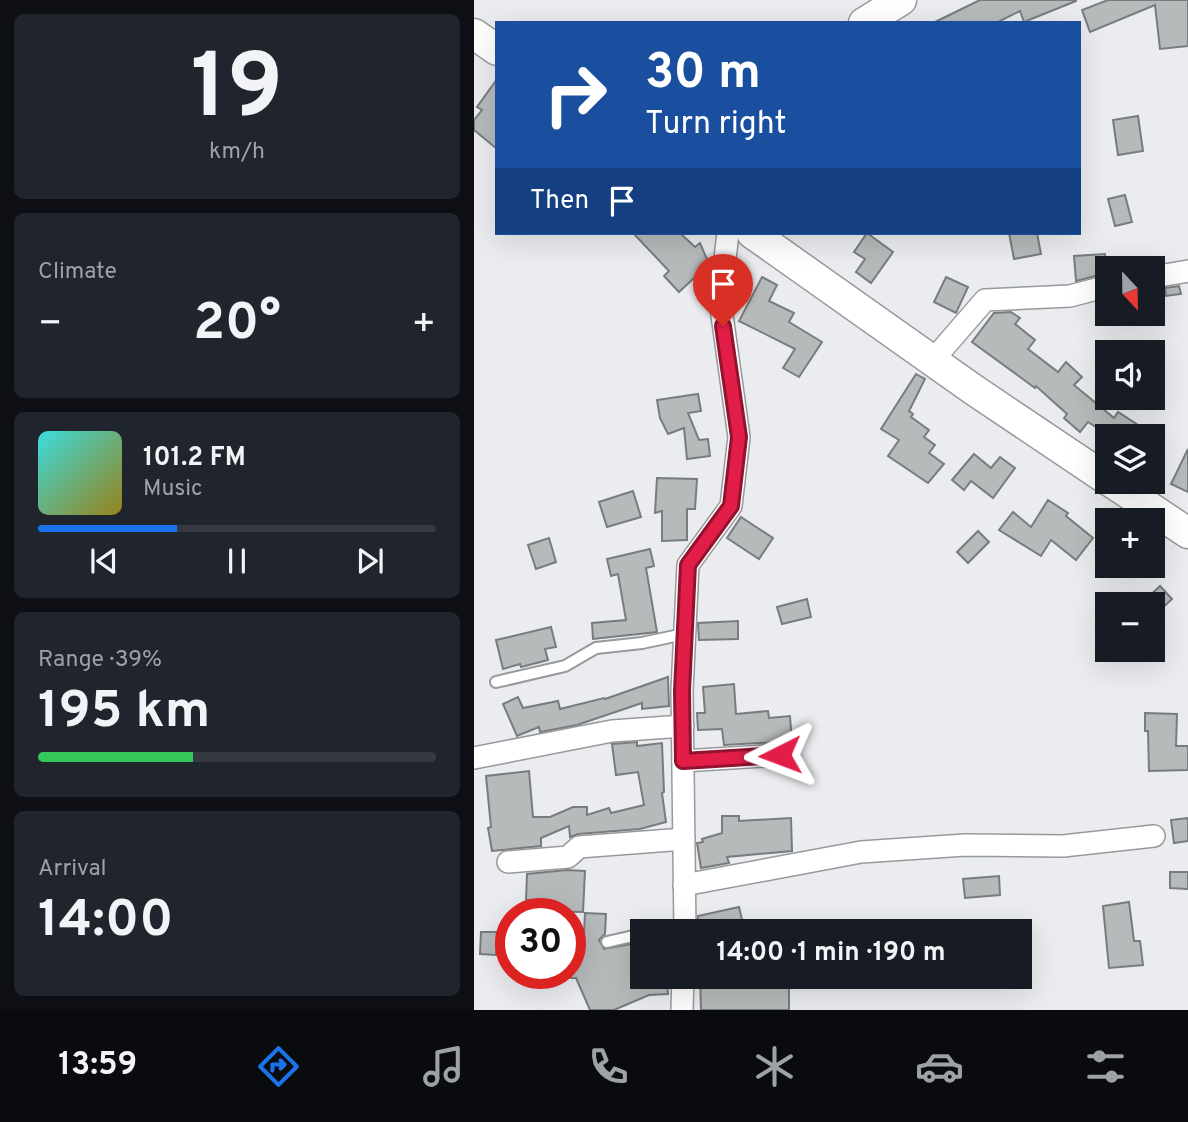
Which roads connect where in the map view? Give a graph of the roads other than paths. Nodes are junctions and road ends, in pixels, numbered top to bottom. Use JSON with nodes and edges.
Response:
{"nodes":[{"id":1,"x":902,"y":0,"type":"edge"},
{"id":2,"x":867,"y":21,"type":"edge"},
{"id":3,"x":474,"y":34,"type":"edge"},
{"id":4,"x":495,"y":49,"type":"edge"},
{"id":5,"x":728,"y":235,"type":"edge"},
{"id":6,"x":755,"y":235,"type":"edge"},
{"id":7,"x":1188,"y":271,"type":"edge"},
{"id":8,"x":1165,"y":275,"type":"edge"},
{"id":9,"x":1095,"y":290,"type":"edge"},
{"id":10,"x":933,"y":360,"type":"junction"},
{"id":11,"x":1095,"y":471,"type":"edge"},
{"id":12,"x":1130,"y":494,"type":"edge"},
{"id":13,"x":1188,"y":533,"type":"edge"},
{"id":14,"x":684,"y":634,"type":"junction"},
{"id":15,"x":496,"y":682,"type":"dead end"},
{"id":16,"x":683,"y":726,"type":"junction"},
{"id":17,"x":780,"y":755,"type":"dead end"},
{"id":18,"x":474,"y":758,"type":"edge"},
{"id":19,"x":683,"y":761,"type":"junction"},
{"id":20,"x":1154,"y":836,"type":"dead end"},
{"id":21,"x":683,"y":839,"type":"junction"},
{"id":22,"x":508,"y":862,"type":"dead end"},
{"id":23,"x":684,"y":886,"type":"junction"},
{"id":24,"x":685,"y":919,"type":"edge"},
{"id":25,"x":630,"y":937,"type":"edge"},
{"id":26,"x":607,"y":942,"type":"dead end"},
{"id":27,"x":683,"y":989,"type":"edge"},
{"id":28,"x":682,"y":1010,"type":"edge"}],
"edges":[{"from":1,"to":2,"type":"main road"},
{"from":3,"to":4,"type":"main road"},
{"from":5,"to":14,"type":"street"},
{"from":6,"to":10,"type":"main road"},
{"from":7,"to":8,"type":"street"},
{"from":9,"to":10,"type":"street"},
{"from":10,"to":11,"type":"main road"},
{"from":12,"to":13,"type":"main road"},
{"from":14,"to":15,"type":"lane"},
{"from":14,"to":16,"type":"street"},
{"from":16,"to":18,"type":"street"},
{"from":16,"to":19,"type":"street"},
{"from":17,"to":19,"type":"street"},
{"from":19,"to":21,"type":"street"},
{"from":20,"to":23,"type":"street"},
{"from":21,"to":22,"type":"street"},
{"from":21,"to":23,"type":"street"},
{"from":23,"to":24,"type":"street"},
{"from":25,"to":26,"type":"lane"},
{"from":27,"to":28,"type":"street"}]}
